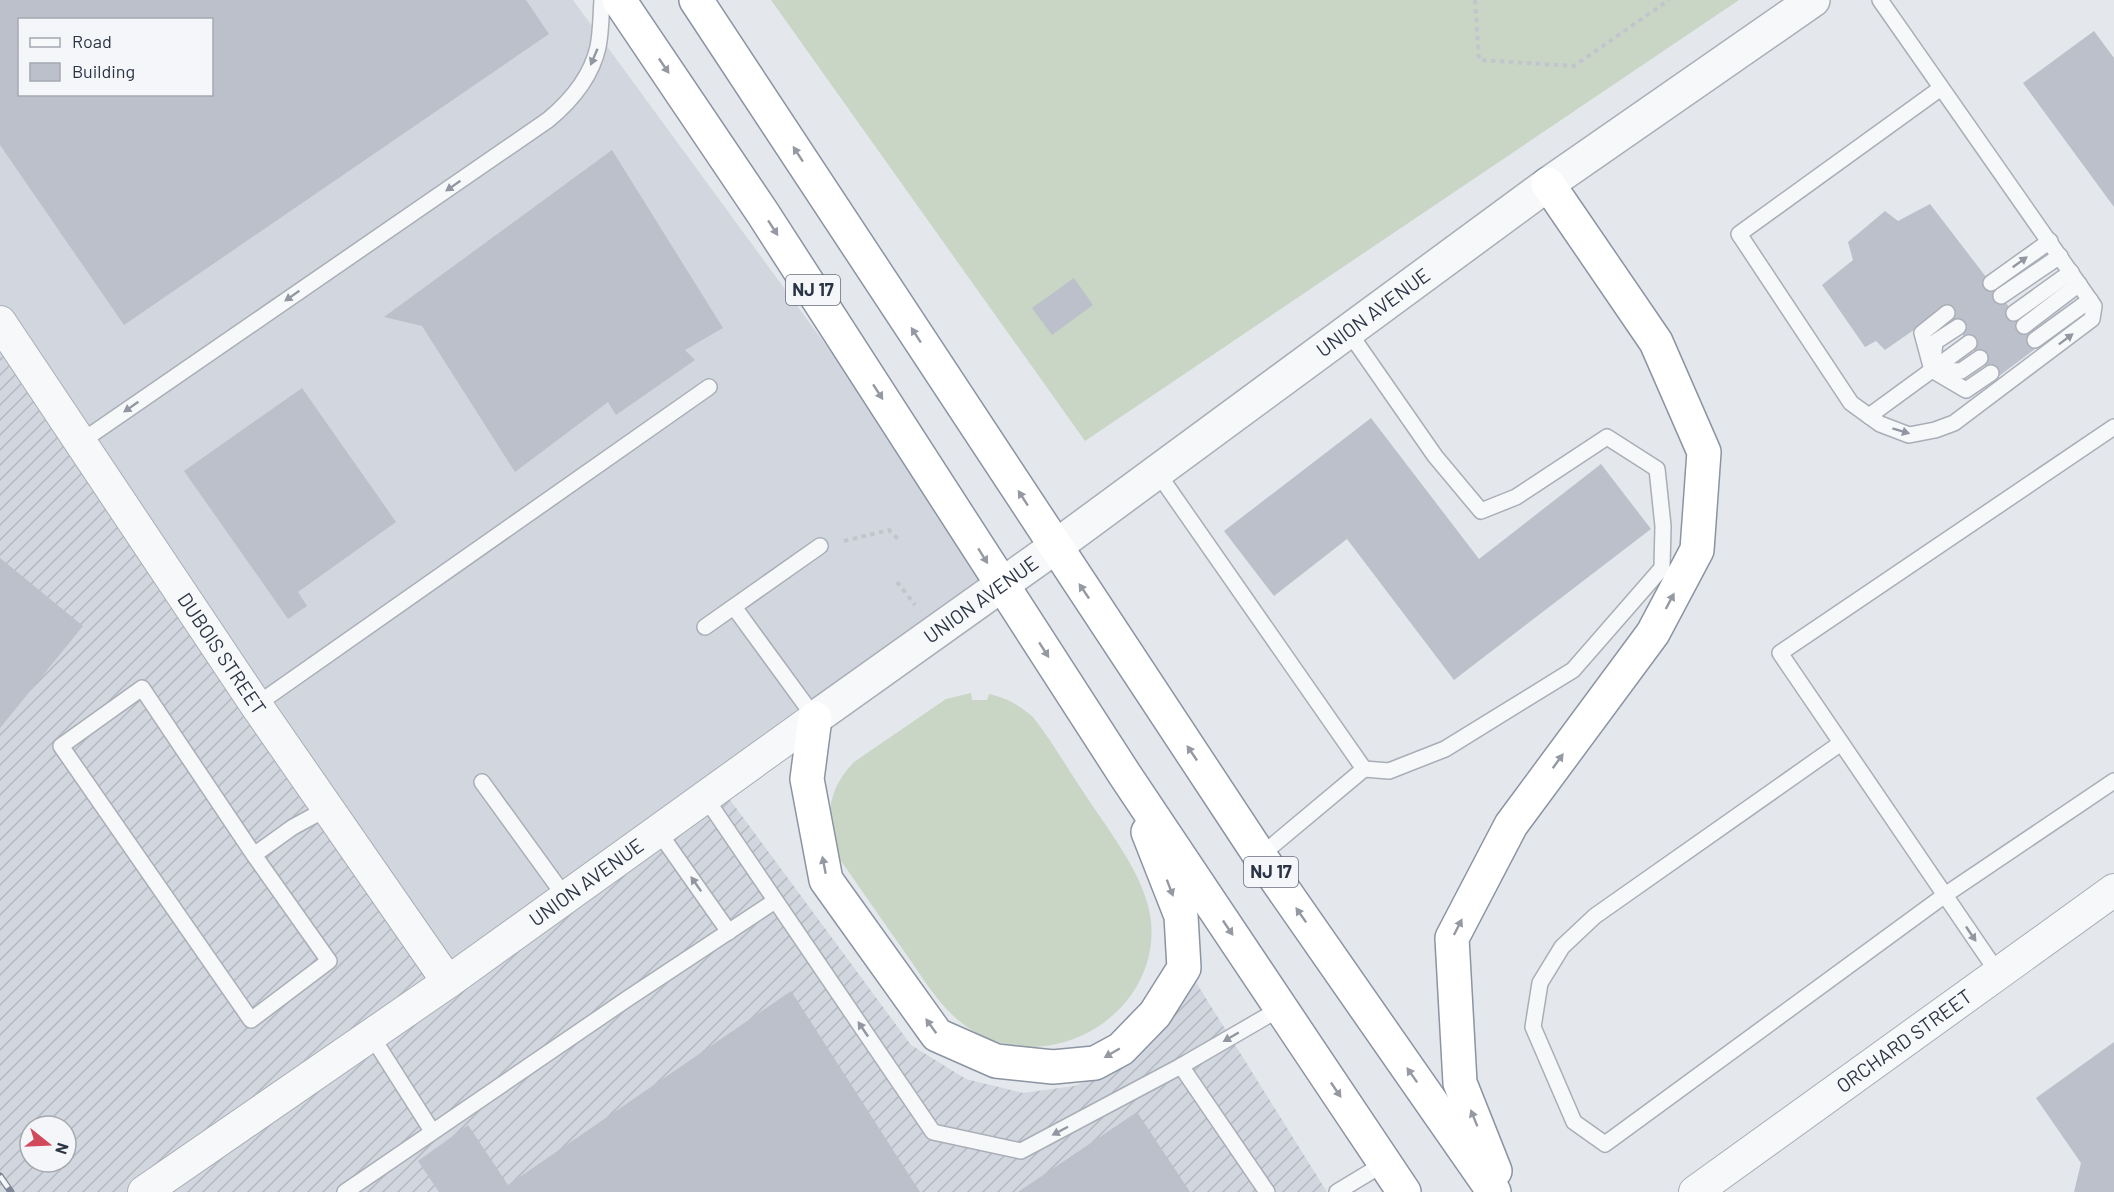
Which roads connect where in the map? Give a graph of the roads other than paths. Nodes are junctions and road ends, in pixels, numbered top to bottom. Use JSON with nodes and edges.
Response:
{"nodes":[{"id":1,"x":602,"y":0,"type":"edge"},
{"id":2,"x":620,"y":0,"type":"edge"},
{"id":3,"x":696,"y":0,"type":"edge"},
{"id":4,"x":1813,"y":0,"type":"edge"},
{"id":5,"x":1880,"y":0,"type":"edge"},
{"id":6,"x":1941,"y":88,"type":"junction"},
{"id":7,"x":1548,"y":184,"type":"junction"},
{"id":8,"x":2050,"y":241,"type":"junction"},
{"id":9,"x":2060,"y":256,"type":"junction"},
{"id":10,"x":2075,"y":278,"type":"junction"},
{"id":11,"x":1991,"y":283,"type":"dead end"},
{"id":12,"x":2001,"y":296,"type":"dead end"},
{"id":13,"x":2090,"y":300,"type":"junction"},
{"id":14,"x":1947,"y":313,"type":"dead end"},
{"id":15,"x":2014,"y":313,"type":"dead end"},
{"id":16,"x":0,"y":322,"type":"edge"},
{"id":17,"x":2024,"y":326,"type":"dead end"},
{"id":18,"x":1958,"y":327,"type":"dead end"},
{"id":19,"x":1348,"y":332,"type":"junction"},
{"id":20,"x":2035,"y":340,"type":"dead end"},
{"id":21,"x":1970,"y":343,"type":"dead end"},
{"id":22,"x":1980,"y":358,"type":"dead end"},
{"id":23,"x":1932,"y":370,"type":"junction"},
{"id":24,"x":1991,"y":373,"type":"dead end"},
{"id":25,"x":709,"y":387,"type":"dead end"},
{"id":26,"x":1869,"y":416,"type":"junction"},
{"id":27,"x":2114,"y":428,"type":"edge"},
{"id":28,"x":82,"y":441,"type":"junction"},
{"id":29,"x":1157,"y":472,"type":"junction"},
{"id":30,"x":820,"y":546,"type":"road end"},
{"id":31,"x":1055,"y":547,"type":"junction"},
{"id":32,"x":1001,"y":584,"type":"junction"},
{"id":33,"x":734,"y":607,"type":"junction"},
{"id":34,"x":705,"y":627,"type":"dead end"},
{"id":35,"x":256,"y":705,"type":"junction"},
{"id":36,"x":815,"y":718,"type":"junction"},
{"id":37,"x":1841,"y":743,"type":"junction"},
{"id":38,"x":1364,"y":769,"type":"junction"},
{"id":39,"x":1125,"y":775,"type":"junction"},
{"id":40,"x":2114,"y":781,"type":"edge"},
{"id":41,"x":482,"y":782,"type":"dead end"},
{"id":42,"x":705,"y":797,"type":"junction"},
{"id":43,"x":328,"y":808,"type":"junction"},
{"id":44,"x":658,"y":831,"type":"junction"},
{"id":45,"x":255,"y":855,"type":"junction"},
{"id":46,"x":1260,"y":856,"type":"junction"},
{"id":47,"x":2114,"y":891,"type":"edge"},
{"id":48,"x":1945,"y":895,"type":"junction"},
{"id":49,"x":566,"y":898,"type":"junction"},
{"id":50,"x":775,"y":901,"type":"junction"},
{"id":51,"x":729,"y":932,"type":"junction"},
{"id":52,"x":1998,"y":974,"type":"junction"},
{"id":53,"x":448,"y":982,"type":"junction"},
{"id":54,"x":1281,"y":1008,"type":"junction"},
{"id":55,"x":371,"y":1035,"type":"junction"},
{"id":56,"x":1181,"y":1066,"type":"junction"},
{"id":57,"x":432,"y":1131,"type":"junction"},
{"id":58,"x":1385,"y":1163,"type":"junction"},
{"id":59,"x":144,"y":1192,"type":"edge"},
{"id":60,"x":345,"y":1192,"type":"edge"},
{"id":61,"x":1268,"y":1192,"type":"edge"},
{"id":62,"x":1337,"y":1192,"type":"edge"},
{"id":63,"x":1404,"y":1192,"type":"edge"},
{"id":64,"x":1494,"y":1192,"type":"edge"},
{"id":65,"x":1503,"y":1192,"type":"edge"},
{"id":66,"x":1695,"y":1192,"type":"edge"}],
"edges":[{"from":1,"to":28,"type":"lane","one_way":true},
{"from":2,"to":32,"type":"highway","number":"NJ 17","one_way":true},
{"from":31,"to":3,"type":"highway","number":"NJ 17","one_way":true},
{"from":4,"to":7,"type":"street","name":"UNION AVENUE"},
{"from":5,"to":6,"type":"lane"},
{"from":6,"to":8,"type":"lane"},
{"from":6,"to":26,"type":"lane"},
{"from":7,"to":19,"type":"street","name":"UNION AVENUE"},
{"from":65,"to":7,"type":"highway","one_way":true},
{"from":8,"to":9,"type":"lane"},
{"from":11,"to":8,"type":"lane","one_way":true},
{"from":9,"to":10,"type":"lane"},
{"from":9,"to":12,"type":"lane"},
{"from":10,"to":13,"type":"lane"},
{"from":10,"to":15,"type":"lane"},
{"from":10,"to":17,"type":"lane"},
{"from":13,"to":20,"type":"lane"},
{"from":26,"to":13,"type":"lane","one_way":true},
{"from":14,"to":23,"type":"lane"},
{"from":16,"to":28,"type":"street","name":"DUBOIS STREET"},
{"from":18,"to":23,"type":"lane"},
{"from":19,"to":29,"type":"street","name":"UNION AVENUE"},
{"from":19,"to":38,"type":"lane"},
{"from":21,"to":23,"type":"lane"},
{"from":22,"to":23,"type":"lane"},
{"from":23,"to":24,"type":"lane"},
{"from":23,"to":26,"type":"lane"},
{"from":25,"to":35,"type":"lane"},
{"from":27,"to":37,"type":"lane"},
{"from":28,"to":35,"type":"street","name":"DUBOIS STREET"},
{"from":29,"to":31,"type":"street","name":"UNION AVENUE"},
{"from":29,"to":38,"type":"lane"},
{"from":30,"to":33,"type":"lane"},
{"from":31,"to":32,"type":"street","name":"UNION AVENUE"},
{"from":46,"to":31,"type":"highway","number":"NJ 17","one_way":true},
{"from":32,"to":36,"type":"street","name":"UNION AVENUE"},
{"from":32,"to":39,"type":"highway","number":"NJ 17","one_way":true},
{"from":33,"to":34,"type":"lane"},
{"from":33,"to":36,"type":"lane"},
{"from":35,"to":43,"type":"street","name":"DUBOIS STREET"},
{"from":39,"to":36,"type":"highway","one_way":true},
{"from":36,"to":42,"type":"street","name":"UNION AVENUE"},
{"from":37,"to":48,"type":"lane"},
{"from":37,"to":48,"type":"lane"},
{"from":38,"to":46,"type":"lane"},
{"from":39,"to":54,"type":"highway","number":"NJ 17","one_way":true},
{"from":40,"to":48,"type":"lane"},
{"from":41,"to":49,"type":"lane"},
{"from":42,"to":44,"type":"street","name":"UNION AVENUE"},
{"from":42,"to":50,"type":"lane"},
{"from":43,"to":45,"type":"lane"},
{"from":43,"to":53,"type":"street","name":"DUBOIS STREET"},
{"from":44,"to":49,"type":"street","name":"UNION AVENUE"},
{"from":51,"to":44,"type":"lane","one_way":true},
{"from":45,"to":45,"type":"lane"},
{"from":64,"to":46,"type":"highway","number":"NJ 17","one_way":true},
{"from":47,"to":52,"type":"street","name":"ORCHARD STREET"},
{"from":48,"to":52,"type":"lane","one_way":true},
{"from":49,"to":53,"type":"street","name":"UNION AVENUE"},
{"from":50,"to":51,"type":"lane"},
{"from":56,"to":50,"type":"lane","one_way":true},
{"from":51,"to":57,"type":"lane"},
{"from":52,"to":66,"type":"street","name":"ORCHARD STREET"},
{"from":53,"to":55,"type":"street","name":"UNION AVENUE"},
{"from":54,"to":56,"type":"lane","one_way":true},
{"from":54,"to":58,"type":"highway","number":"NJ 17","one_way":true},
{"from":55,"to":57,"type":"lane"},
{"from":55,"to":59,"type":"street","name":"UNION AVENUE"},
{"from":56,"to":61,"type":"lane"},
{"from":57,"to":60,"type":"lane"},
{"from":58,"to":62,"type":"lane"},
{"from":58,"to":63,"type":"highway","number":"NJ 17"}]}
